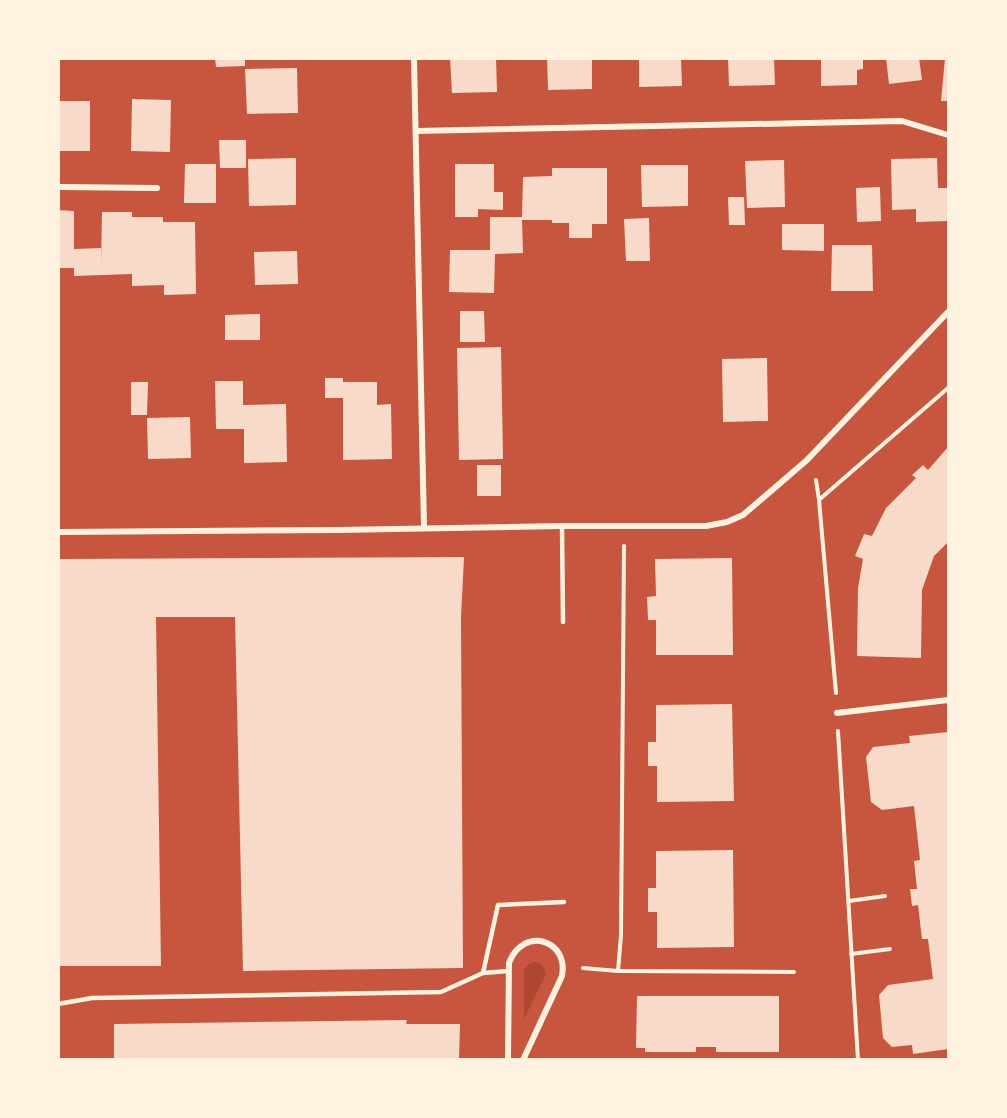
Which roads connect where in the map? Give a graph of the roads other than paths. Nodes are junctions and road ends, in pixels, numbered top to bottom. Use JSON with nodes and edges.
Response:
{"nodes":[{"id":1,"x":414,"y":58,"type":"edge"},
{"id":2,"x":416,"y":132,"type":"junction"},
{"id":3,"x":948,"y":135,"type":"edge"},
{"id":4,"x":58,"y":187,"type":"edge"},
{"id":5,"x":157,"y":188,"type":"dead end"},
{"id":6,"x":948,"y":312,"type":"edge"},
{"id":7,"x":562,"y":526,"type":"junction"},
{"id":8,"x":424,"y":527,"type":"junction"},
{"id":9,"x":58,"y":532,"type":"edge"},
{"id":10,"x":563,"y":622,"type":"dead end"},
{"id":11,"x":948,"y":700,"type":"edge"},
{"id":12,"x":837,"y":713,"type":"road end"},
{"id":13,"x":564,"y":902,"type":"dead end"},
{"id":14,"x":508,"y":971,"type":"junction"},
{"id":15,"x":483,"y":973,"type":"junction"},
{"id":16,"x":58,"y":1004,"type":"edge"},
{"id":17,"x":508,"y":1059,"type":"edge"},
{"id":18,"x":523,"y":1059,"type":"edge"}],
"edges":[{"from":1,"to":2,"type":"street"},
{"from":2,"to":3,"type":"street"},
{"from":2,"to":8,"type":"street"},
{"from":4,"to":5,"type":"street"},
{"from":6,"to":7,"type":"street"},
{"from":7,"to":8,"type":"street"},
{"from":7,"to":10,"type":"lane"},
{"from":8,"to":9,"type":"street"},
{"from":11,"to":12,"type":"street"},
{"from":13,"to":15,"type":"lane"},
{"from":14,"to":15,"type":"lane"},
{"from":14,"to":17,"type":"street"},
{"from":14,"to":18,"type":"street"},
{"from":15,"to":16,"type":"lane"}]}
